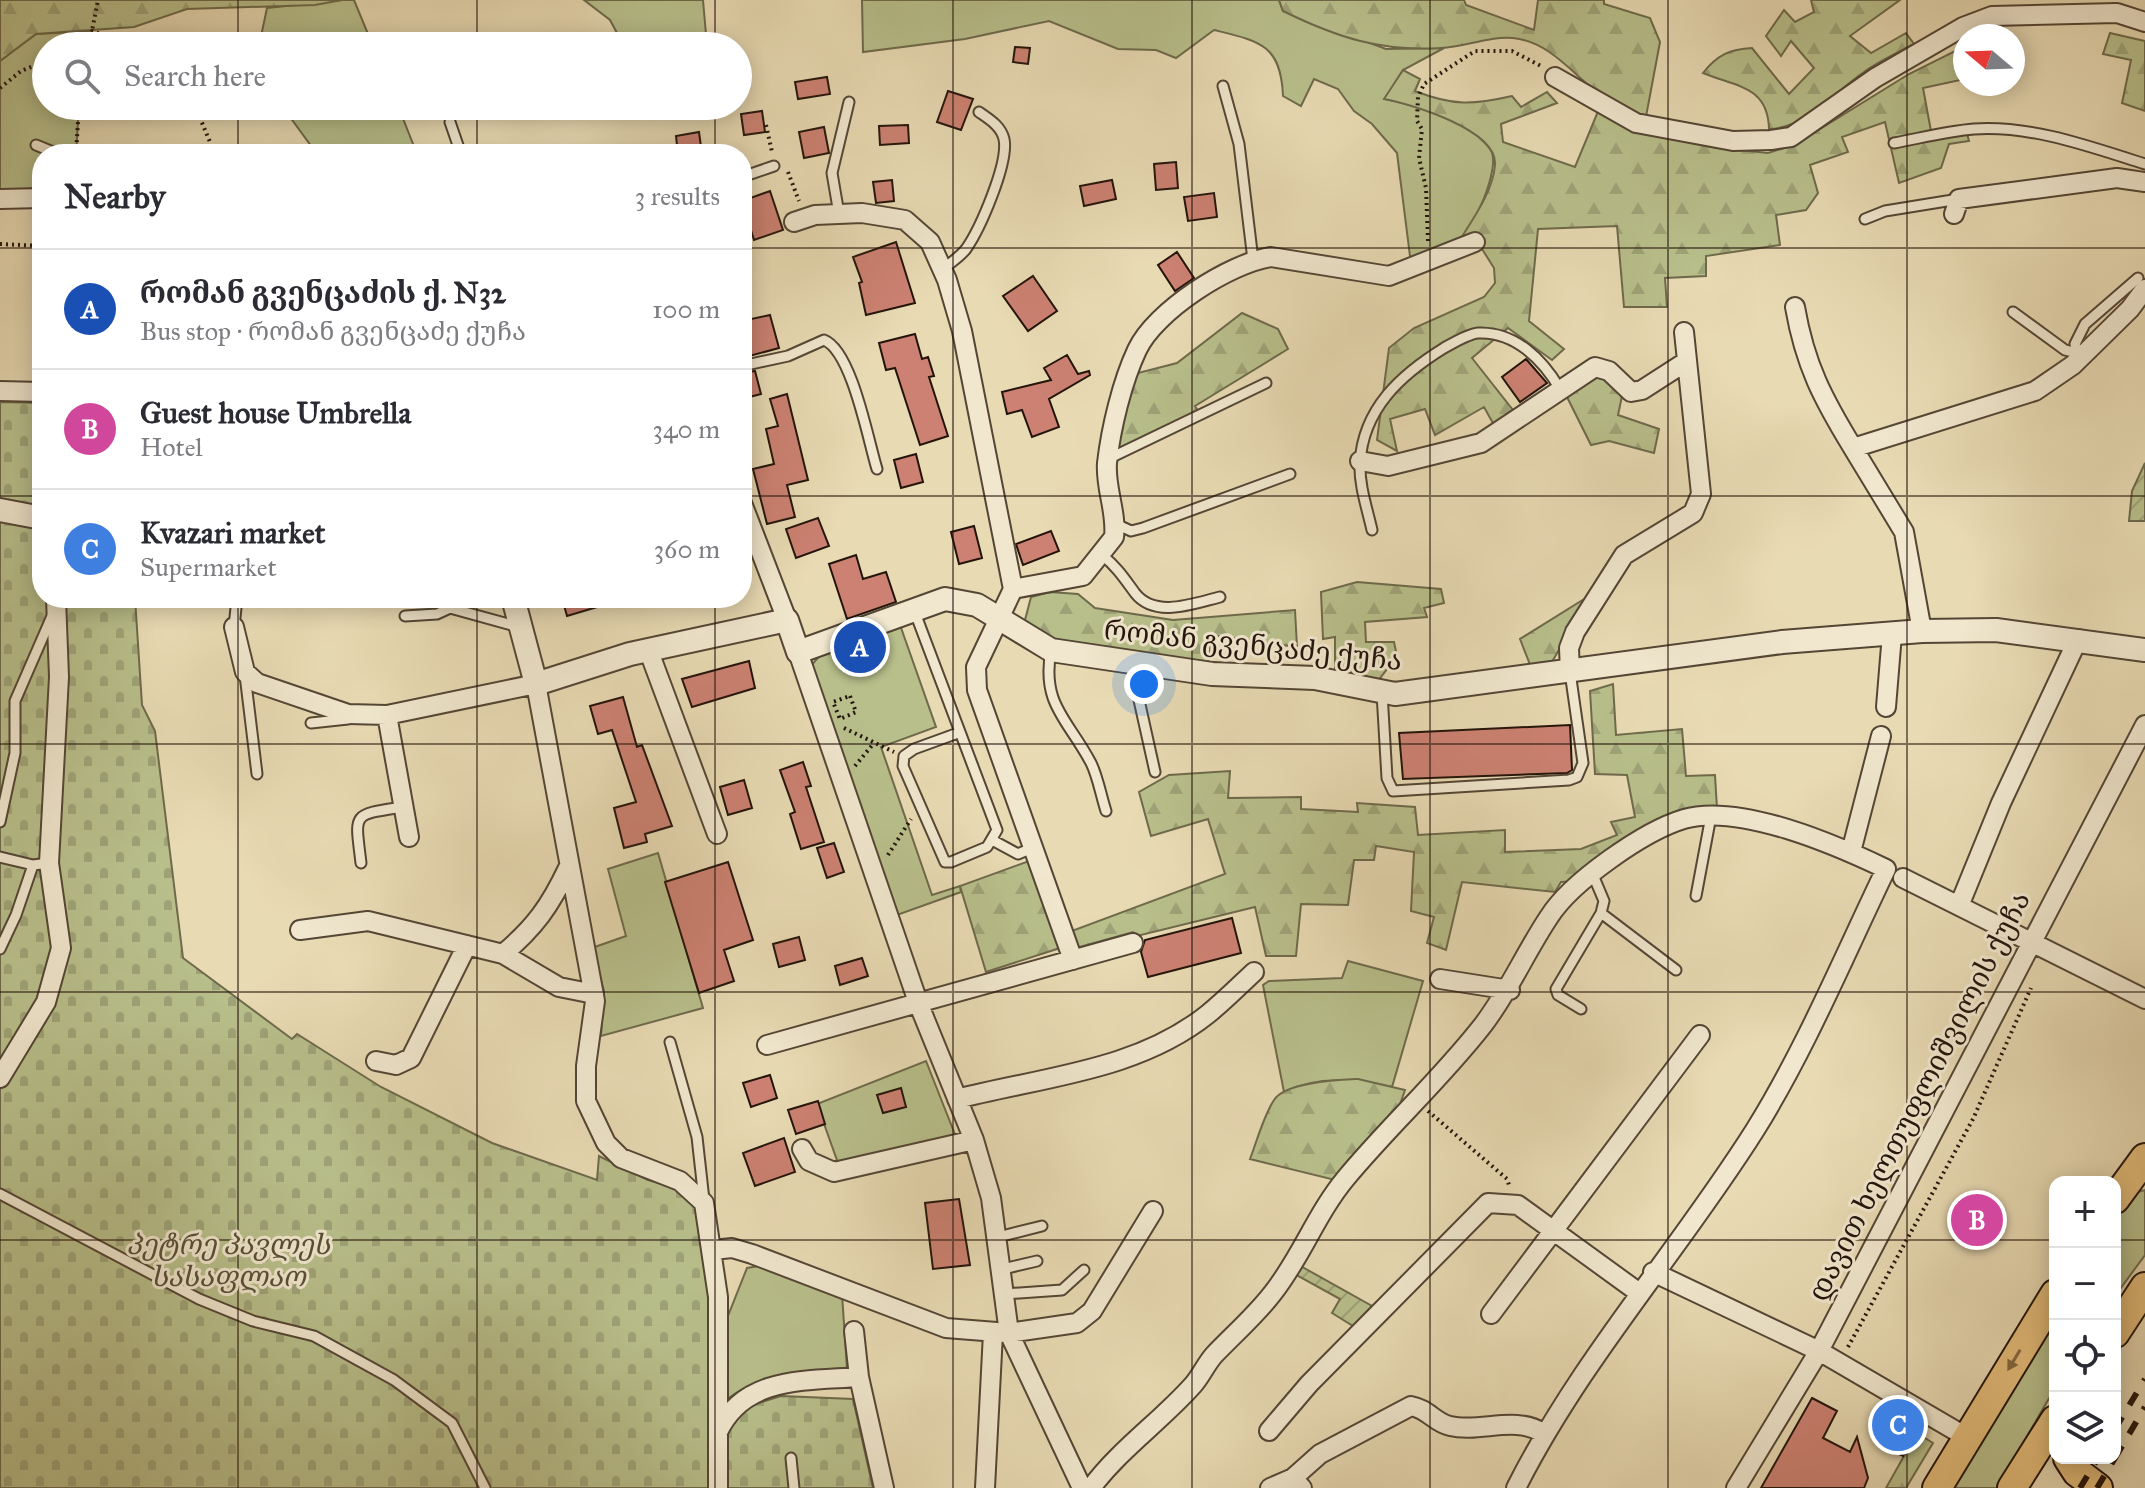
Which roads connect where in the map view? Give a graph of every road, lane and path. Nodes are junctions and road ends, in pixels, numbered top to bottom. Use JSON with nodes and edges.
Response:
{"nodes":[{"id":1,"x":98,"y":0,"type":"edge"},
{"id":2,"x":2145,"y":22,"type":"edge"},
{"id":3,"x":92,"y":31,"type":"edge"},
{"id":4,"x":32,"y":67,"type":"edge"},
{"id":5,"x":1555,"y":77,"type":"joint"},
{"id":6,"x":1223,"y":86,"type":"dead end"},
{"id":7,"x":0,"y":88,"type":"edge"},
{"id":8,"x":849,"y":102,"type":"dead end"},
{"id":9,"x":979,"y":112,"type":"dead end"},
{"id":10,"x":78,"y":120,"type":"edge"},
{"id":11,"x":201,"y":120,"type":"edge"},
{"id":12,"x":450,"y":122,"type":"dead end"},
{"id":13,"x":766,"y":125,"type":"dead end"},
{"id":14,"x":1894,"y":143,"type":"dead end"},
{"id":15,"x":77,"y":144,"type":"edge"},
{"id":16,"x":211,"y":144,"type":"edge"},
{"id":17,"x":458,"y":144,"type":"edge"},
{"id":18,"x":2145,"y":164,"type":"edge"},
{"id":19,"x":774,"y":166,"type":"junction"},
{"id":20,"x":752,"y":174,"type":"edge"},
{"id":21,"x":2145,"y":182,"type":"edge"},
{"id":22,"x":32,"y":198,"type":"edge"},
{"id":23,"x":0,"y":199,"type":"edge"},
{"id":24,"x":1957,"y":206,"type":"joint"},
{"id":25,"x":839,"y":214,"type":"junction"},
{"id":26,"x":815,"y":215,"type":"junction"},
{"id":27,"x":1865,"y":219,"type":"dead end"},
{"id":28,"x":794,"y":222,"type":"dead end"},
{"id":29,"x":1475,"y":242,"type":"dead end"},
{"id":30,"x":0,"y":244,"type":"edge"},
{"id":31,"x":32,"y":246,"type":"edge"},
{"id":32,"x":1431,"y":259,"type":"junction"},
{"id":33,"x":1253,"y":260,"type":"junction"},
{"id":34,"x":943,"y":269,"type":"junction"},
{"id":35,"x":2141,"y":284,"type":"edge"},
{"id":36,"x":1795,"y":307,"type":"dead end"},
{"id":37,"x":2013,"y":312,"type":"dead end"},
{"id":38,"x":1684,"y":332,"type":"dead end"},
{"id":39,"x":2079,"y":356,"type":"junction"},
{"id":40,"x":1687,"y":361,"type":"junction"},
{"id":41,"x":752,"y":364,"type":"edge"},
{"id":42,"x":1266,"y":383,"type":"dead end"},
{"id":43,"x":1560,"y":389,"type":"junction"},
{"id":44,"x":0,"y":391,"type":"edge"},
{"id":45,"x":32,"y":392,"type":"edge"},
{"id":46,"x":1853,"y":448,"type":"junction"},
{"id":47,"x":1108,"y":459,"type":"junction"},
{"id":48,"x":1360,"y":461,"type":"junction"},
{"id":49,"x":877,"y":469,"type":"dead end"},
{"id":50,"x":1290,"y":474,"type":"dead end"},
{"id":51,"x":0,"y":510,"type":"edge"},
{"id":52,"x":32,"y":516,"type":"edge"},
{"id":53,"x":1116,"y":524,"type":"junction"},
{"id":54,"x":1372,"y":530,"type":"dead end"},
{"id":55,"x":752,"y":547,"type":"edge"},
{"id":56,"x":1102,"y":555,"type":"junction"},
{"id":57,"x":1013,"y":589,"type":"junction"},
{"id":58,"x":1220,"y":597,"type":"dead end"},
{"id":59,"x":54,"y":608,"type":"edge"},
{"id":60,"x":56,"y":608,"type":"edge"},
{"id":61,"x":236,"y":608,"type":"edge"},
{"id":62,"x":450,"y":608,"type":"joint"},
{"id":63,"x":516,"y":608,"type":"edge"},
{"id":64,"x":914,"y":610,"type":"junction"},
{"id":65,"x":405,"y":616,"type":"dead end"},
{"id":66,"x":1001,"y":618,"type":"junction"},
{"id":67,"x":787,"y":620,"type":"junction"},
{"id":68,"x":234,"y":627,"type":"joint"},
{"id":69,"x":521,"y":628,"type":"junction"},
{"id":70,"x":1922,"y":631,"type":"junction"},
{"id":71,"x":1892,"y":634,"type":"junction"},
{"id":72,"x":2078,"y":639,"type":"junction"},
{"id":73,"x":648,"y":649,"type":"junction"},
{"id":74,"x":1051,"y":650,"type":"junction"},
{"id":75,"x":2145,"y":650,"type":"edge"},
{"id":76,"x":798,"y":652,"type":"junction"},
{"id":77,"x":1131,"y":664,"type":"junction"},
{"id":78,"x":245,"y":672,"type":"junction"},
{"id":79,"x":1570,"y":672,"type":"junction"},
{"id":80,"x":536,"y":684,"type":"junction"},
{"id":81,"x":1382,"y":693,"type":"junction"},
{"id":82,"x":1886,"y":707,"type":"dead end"},
{"id":83,"x":827,"y":709,"type":"junction"},
{"id":84,"x":387,"y":715,"type":"junction"},
{"id":85,"x":364,"y":717,"type":"junction"},
{"id":86,"x":311,"y":723,"type":"dead end"},
{"id":87,"x":2145,"y":725,"type":"edge"},
{"id":88,"x":958,"y":733,"type":"junction"},
{"id":89,"x":1881,"y":736,"type":"dead end"},
{"id":90,"x":874,"y":743,"type":"junction"},
{"id":91,"x":904,"y":756,"type":"junction"},
{"id":92,"x":1155,"y":772,"type":"dead end"},
{"id":93,"x":257,"y":774,"type":"dead end"},
{"id":94,"x":843,"y":782,"type":"junction"},
{"id":95,"x":403,"y":807,"type":"junction"},
{"id":96,"x":1106,"y":811,"type":"dead end"},
{"id":97,"x":923,"y":812,"type":"junction"},
{"id":98,"x":1711,"y":816,"type":"junction"},
{"id":99,"x":0,"y":822,"type":"edge"},
{"id":100,"x":717,"y":834,"type":"dead end"},
{"id":101,"x":409,"y":837,"type":"dead end"},
{"id":102,"x":994,"y":841,"type":"junction"},
{"id":103,"x":1032,"y":848,"type":"junction"},
{"id":104,"x":1851,"y":852,"type":"junction"},
{"id":105,"x":0,"y":857,"type":"edge"},
{"id":106,"x":361,"y":863,"type":"dead end"},
{"id":107,"x":41,"y":864,"type":"junction"},
{"id":108,"x":568,"y":868,"type":"junction"},
{"id":109,"x":1593,"y":875,"type":"junction"},
{"id":110,"x":876,"y":878,"type":"junction"},
{"id":111,"x":1903,"y":878,"type":"dead end"},
{"id":112,"x":1696,"y":896,"type":"dead end"},
{"id":113,"x":1959,"y":906,"type":"junction"},
{"id":114,"x":1601,"y":913,"type":"junction"},
{"id":115,"x":300,"y":930,"type":"dead end"},
{"id":116,"x":2030,"y":941,"type":"junction"},
{"id":117,"x":1133,"y":943,"type":"dead end"},
{"id":118,"x":467,"y":945,"type":"junction"},
{"id":119,"x":0,"y":949,"type":"edge"},
{"id":120,"x":2048,"y":950,"type":"junction"},
{"id":121,"x":503,"y":954,"type":"junction"},
{"id":122,"x":1073,"y":960,"type":"junction"},
{"id":123,"x":1676,"y":970,"type":"dead end"},
{"id":124,"x":1254,"y":972,"type":"dead end"},
{"id":125,"x":1440,"y":979,"type":"dead end"},
{"id":126,"x":1510,"y":990,"type":"junction"},
{"id":127,"x":594,"y":994,"type":"junction"},
{"id":128,"x":2145,"y":999,"type":"edge"},
{"id":129,"x":919,"y":1005,"type":"junction"},
{"id":130,"x":1581,"y":1009,"type":"dead end"},
{"id":131,"x":1700,"y":1035,"type":"dead end"},
{"id":132,"x":670,"y":1042,"type":"dead end"},
{"id":133,"x":767,"y":1045,"type":"dead end"},
{"id":134,"x":376,"y":1061,"type":"dead end"},
{"id":135,"x":0,"y":1078,"type":"edge"},
{"id":136,"x":957,"y":1099,"type":"junction"},
{"id":137,"x":1414,"y":1100,"type":"junction"},
{"id":138,"x":974,"y":1140,"type":"junction"},
{"id":139,"x":802,"y":1149,"type":"dead end"},
{"id":140,"x":2145,"y":1158,"type":"edge"},
{"id":141,"x":2127,"y":1189,"type":"edge"},
{"id":142,"x":0,"y":1194,"type":"edge"},
{"id":143,"x":704,"y":1203,"type":"junction"},
{"id":144,"x":1508,"y":1203,"type":"junction"},
{"id":145,"x":1153,"y":1211,"type":"dead end"},
{"id":146,"x":1042,"y":1226,"type":"dead end"},
{"id":147,"x":1551,"y":1229,"type":"junction"},
{"id":148,"x":998,"y":1237,"type":"junction"},
{"id":149,"x":713,"y":1250,"type":"junction"},
{"id":150,"x":1037,"y":1261,"type":"dead end"},
{"id":151,"x":1003,"y":1269,"type":"junction"},
{"id":152,"x":1084,"y":1270,"type":"dead end"},
{"id":153,"x":1653,"y":1272,"type":"junction"},
{"id":154,"x":2145,"y":1287,"type":"edge"},
{"id":155,"x":1638,"y":1292,"type":"junction"},
{"id":156,"x":1005,"y":1294,"type":"junction"},
{"id":157,"x":2049,"y":1304,"type":"edge"},
{"id":158,"x":1491,"y":1314,"type":"dead end"},
{"id":159,"x":2121,"y":1324,"type":"edge"},
{"id":160,"x":854,"y":1331,"type":"dead end"},
{"id":161,"x":1001,"y":1333,"type":"junction"},
{"id":162,"x":1819,"y":1351,"type":"junction"},
{"id":163,"x":1839,"y":1363,"type":"junction"},
{"id":164,"x":859,"y":1377,"type":"junction"},
{"id":165,"x":2049,"y":1429,"type":"edge"},
{"id":166,"x":1269,"y":1431,"type":"dead end"},
{"id":167,"x":1543,"y":1433,"type":"junction"},
{"id":168,"x":716,"y":1436,"type":"junction"},
{"id":169,"x":1968,"y":1438,"type":"junction"},
{"id":170,"x":791,"y":1458,"type":"dead end"},
{"id":171,"x":2072,"y":1464,"type":"edge"},
{"id":172,"x":1297,"y":1483,"type":"edge"},
{"id":173,"x":485,"y":1488,"type":"edge"},
{"id":174,"x":718,"y":1488,"type":"edge"},
{"id":175,"x":794,"y":1488,"type":"edge"},
{"id":176,"x":884,"y":1488,"type":"edge"},
{"id":177,"x":985,"y":1488,"type":"edge"},
{"id":178,"x":1082,"y":1488,"type":"edge"},
{"id":179,"x":1091,"y":1488,"type":"edge"},
{"id":180,"x":1270,"y":1488,"type":"edge"},
{"id":181,"x":1516,"y":1488,"type":"edge"},
{"id":182,"x":1736,"y":1488,"type":"edge"},
{"id":183,"x":1937,"y":1488,"type":"edge"},
{"id":184,"x":2012,"y":1488,"type":"edge"},
{"id":185,"x":2098,"y":1488,"type":"edge"}],
"edges":[{"from":1,"to":3,"type":"path"},
{"from":2,"to":5,"type":"street"},
{"from":4,"to":7,"type":"path"},
{"from":5,"to":32,"type":"path"},
{"from":6,"to":33,"type":"lane"},
{"from":8,"to":25,"type":"lane"},
{"from":9,"to":34,"type":"lane"},
{"from":10,"to":15,"type":"path"},
{"from":11,"to":16,"type":"path"},
{"from":12,"to":17,"type":"lane"},
{"from":13,"to":19,"type":"path"},
{"from":14,"to":18,"type":"lane"},
{"from":19,"to":20,"type":"lane"},
{"from":19,"to":26,"type":"path"},
{"from":21,"to":24,"type":"street"},
{"from":22,"to":23,"type":"street"},
{"from":24,"to":27,"type":"lane"},
{"from":25,"to":26,"type":"street"},
{"from":25,"to":34,"type":"street"},
{"from":26,"to":28,"type":"street"},
{"from":29,"to":32,"type":"street"},
{"from":30,"to":31,"type":"path"},
{"from":32,"to":33,"type":"street"},
{"from":33,"to":47,"type":"street"},
{"from":34,"to":57,"type":"street"},
{"from":35,"to":39,"type":"street"},
{"from":36,"to":46,"type":"street"},
{"from":37,"to":39,"type":"lane"},
{"from":38,"to":40,"type":"street"},
{"from":39,"to":46,"type":"street"},
{"from":40,"to":43,"type":"street"},
{"from":40,"to":79,"type":"street"},
{"from":41,"to":49,"type":"lane"},
{"from":42,"to":47,"type":"lane"},
{"from":43,"to":48,"type":"street"},
{"from":43,"to":48,"type":"lane"},
{"from":44,"to":45,"type":"street"},
{"from":46,"to":70,"type":"street"},
{"from":47,"to":53,"type":"street"},
{"from":48,"to":54,"type":"lane"},
{"from":50,"to":53,"type":"lane"},
{"from":51,"to":52,"type":"street"},
{"from":53,"to":56,"type":"street"},
{"from":55,"to":67,"type":"street"},
{"from":56,"to":57,"type":"street"},
{"from":56,"to":58,"type":"lane"},
{"from":57,"to":66,"type":"street"},
{"from":59,"to":99,"type":"lane"},
{"from":60,"to":107,"type":"street"},
{"from":61,"to":68,"type":"lane"},
{"from":62,"to":65,"type":"lane"},
{"from":62,"to":69,"type":"lane"},
{"from":63,"to":69,"type":"street"},
{"from":64,"to":66,"type":"street","name":"რომან გვენცაძე ქუჩა"},
{"from":64,"to":76,"type":"street","name":"რომან გვენცაძე ქუჩა"},
{"from":64,"to":88,"type":"lane"},
{"from":66,"to":74,"type":"street","name":"რომან გვენცაძე ქუჩა"},
{"from":66,"to":103,"type":"street"},
{"from":67,"to":73,"type":"street"},
{"from":67,"to":76,"type":"street"},
{"from":68,"to":78,"type":"street"},
{"from":69,"to":80,"type":"street"},
{"from":70,"to":71,"type":"street","name":"რომან გვენცაძე ქუჩა"},
{"from":70,"to":72,"type":"street","name":"რომან გვენცაძე ქუჩა"},
{"from":71,"to":79,"type":"street","name":"რომან გვენცაძე ქუჩა"},
{"from":71,"to":82,"type":"street"},
{"from":72,"to":75,"type":"street","name":"რომან გვენცაძე ქუჩა"},
{"from":72,"to":113,"type":"street"},
{"from":73,"to":80,"type":"street"},
{"from":73,"to":100,"type":"street"},
{"from":74,"to":77,"type":"street","name":"რომან გვენცაძე ქუჩა"},
{"from":74,"to":96,"type":"lane"},
{"from":76,"to":83,"type":"street"},
{"from":77,"to":81,"type":"street","name":"რომან გვენცაძე ქუჩა"},
{"from":77,"to":92,"type":"lane"},
{"from":78,"to":85,"type":"street"},
{"from":78,"to":93,"type":"lane"},
{"from":79,"to":81,"type":"street","name":"რომან გვენცაძე ქუჩა"},
{"from":79,"to":81,"type":"lane"},
{"from":80,"to":84,"type":"street"},
{"from":80,"to":108,"type":"street"},
{"from":83,"to":83,"type":"path"},
{"from":83,"to":90,"type":"path"},
{"from":83,"to":94,"type":"street"},
{"from":84,"to":85,"type":"street"},
{"from":84,"to":95,"type":"street"},
{"from":85,"to":86,"type":"lane"},
{"from":87,"to":116,"type":"street","name":"დავით ხელთუფლიშვილის ქუჩა"},
{"from":88,"to":91,"type":"lane"},
{"from":88,"to":102,"type":"lane"},
{"from":89,"to":104,"type":"street"},
{"from":90,"to":91,"type":"path"},
{"from":90,"to":94,"type":"path"},
{"from":91,"to":97,"type":"lane"},
{"from":94,"to":110,"type":"street"},
{"from":95,"to":101,"type":"street"},
{"from":95,"to":106,"type":"lane"},
{"from":97,"to":102,"type":"lane"},
{"from":97,"to":110,"type":"path"},
{"from":98,"to":104,"type":"street"},
{"from":98,"to":109,"type":"street"},
{"from":98,"to":112,"type":"lane"},
{"from":102,"to":103,"type":"lane"},
{"from":103,"to":122,"type":"street"},
{"from":104,"to":153,"type":"street"},
{"from":105,"to":107,"type":"lane"},
{"from":107,"to":119,"type":"lane"},
{"from":107,"to":135,"type":"street"},
{"from":108,"to":121,"type":"street"},
{"from":108,"to":127,"type":"street"},
{"from":109,"to":114,"type":"lane"},
{"from":109,"to":126,"type":"street"},
{"from":110,"to":129,"type":"street"},
{"from":111,"to":113,"type":"street"},
{"from":113,"to":116,"type":"street"},
{"from":114,"to":123,"type":"lane"},
{"from":114,"to":130,"type":"lane"},
{"from":115,"to":118,"type":"street"},
{"from":116,"to":120,"type":"street"},
{"from":116,"to":162,"type":"street","name":"დავით ხელთუფლიშვილის ქუჩა"},
{"from":117,"to":122,"type":"street"},
{"from":118,"to":121,"type":"street"},
{"from":118,"to":134,"type":"street"},
{"from":120,"to":128,"type":"street"},
{"from":120,"to":163,"type":"path"},
{"from":121,"to":127,"type":"street"},
{"from":122,"to":129,"type":"street"},
{"from":124,"to":136,"type":"street"},
{"from":125,"to":126,"type":"street"},
{"from":126,"to":137,"type":"street"},
{"from":127,"to":143,"type":"street"},
{"from":129,"to":133,"type":"street"},
{"from":129,"to":136,"type":"street"},
{"from":131,"to":147,"type":"street"},
{"from":132,"to":143,"type":"lane"},
{"from":136,"to":138,"type":"street"},
{"from":137,"to":144,"type":"path"},
{"from":137,"to":179,"type":"street"},
{"from":138,"to":139,"type":"street"},
{"from":138,"to":148,"type":"street"},
{"from":140,"to":141,"type":"main road"},
{"from":142,"to":173,"type":"lane"},
{"from":143,"to":149,"type":"street"},
{"from":144,"to":147,"type":"street"},
{"from":144,"to":166,"type":"street"},
{"from":145,"to":161,"type":"street"},
{"from":146,"to":148,"type":"lane"},
{"from":147,"to":155,"type":"street"},
{"from":147,"to":158,"type":"street"},
{"from":148,"to":151,"type":"street"},
{"from":149,"to":161,"type":"street"},
{"from":149,"to":168,"type":"street"},
{"from":150,"to":151,"type":"lane"},
{"from":151,"to":156,"type":"street"},
{"from":152,"to":156,"type":"lane"},
{"from":153,"to":155,"type":"street"},
{"from":153,"to":162,"type":"street"},
{"from":154,"to":159,"type":"main road"},
{"from":155,"to":167,"type":"street"},
{"from":156,"to":161,"type":"street"},
{"from":157,"to":169,"type":"main road","one_way":true},
{"from":160,"to":164,"type":"street"},
{"from":161,"to":177,"type":"street"},
{"from":161,"to":178,"type":"street"},
{"from":162,"to":163,"type":"street"},
{"from":162,"to":182,"type":"street","name":"დავით ხელთუფლიშვილის ქუჩა"},
{"from":163,"to":169,"type":"street"},
{"from":164,"to":168,"type":"street"},
{"from":164,"to":176,"type":"street"},
{"from":165,"to":184,"type":"main road"},
{"from":167,"to":172,"type":"street"},
{"from":167,"to":181,"type":"street"},
{"from":168,"to":174,"type":"street"},
{"from":169,"to":183,"type":"main road"},
{"from":170,"to":175,"type":"lane"},
{"from":171,"to":185,"type":"main road"},
{"from":172,"to":180,"type":"street"}]}
